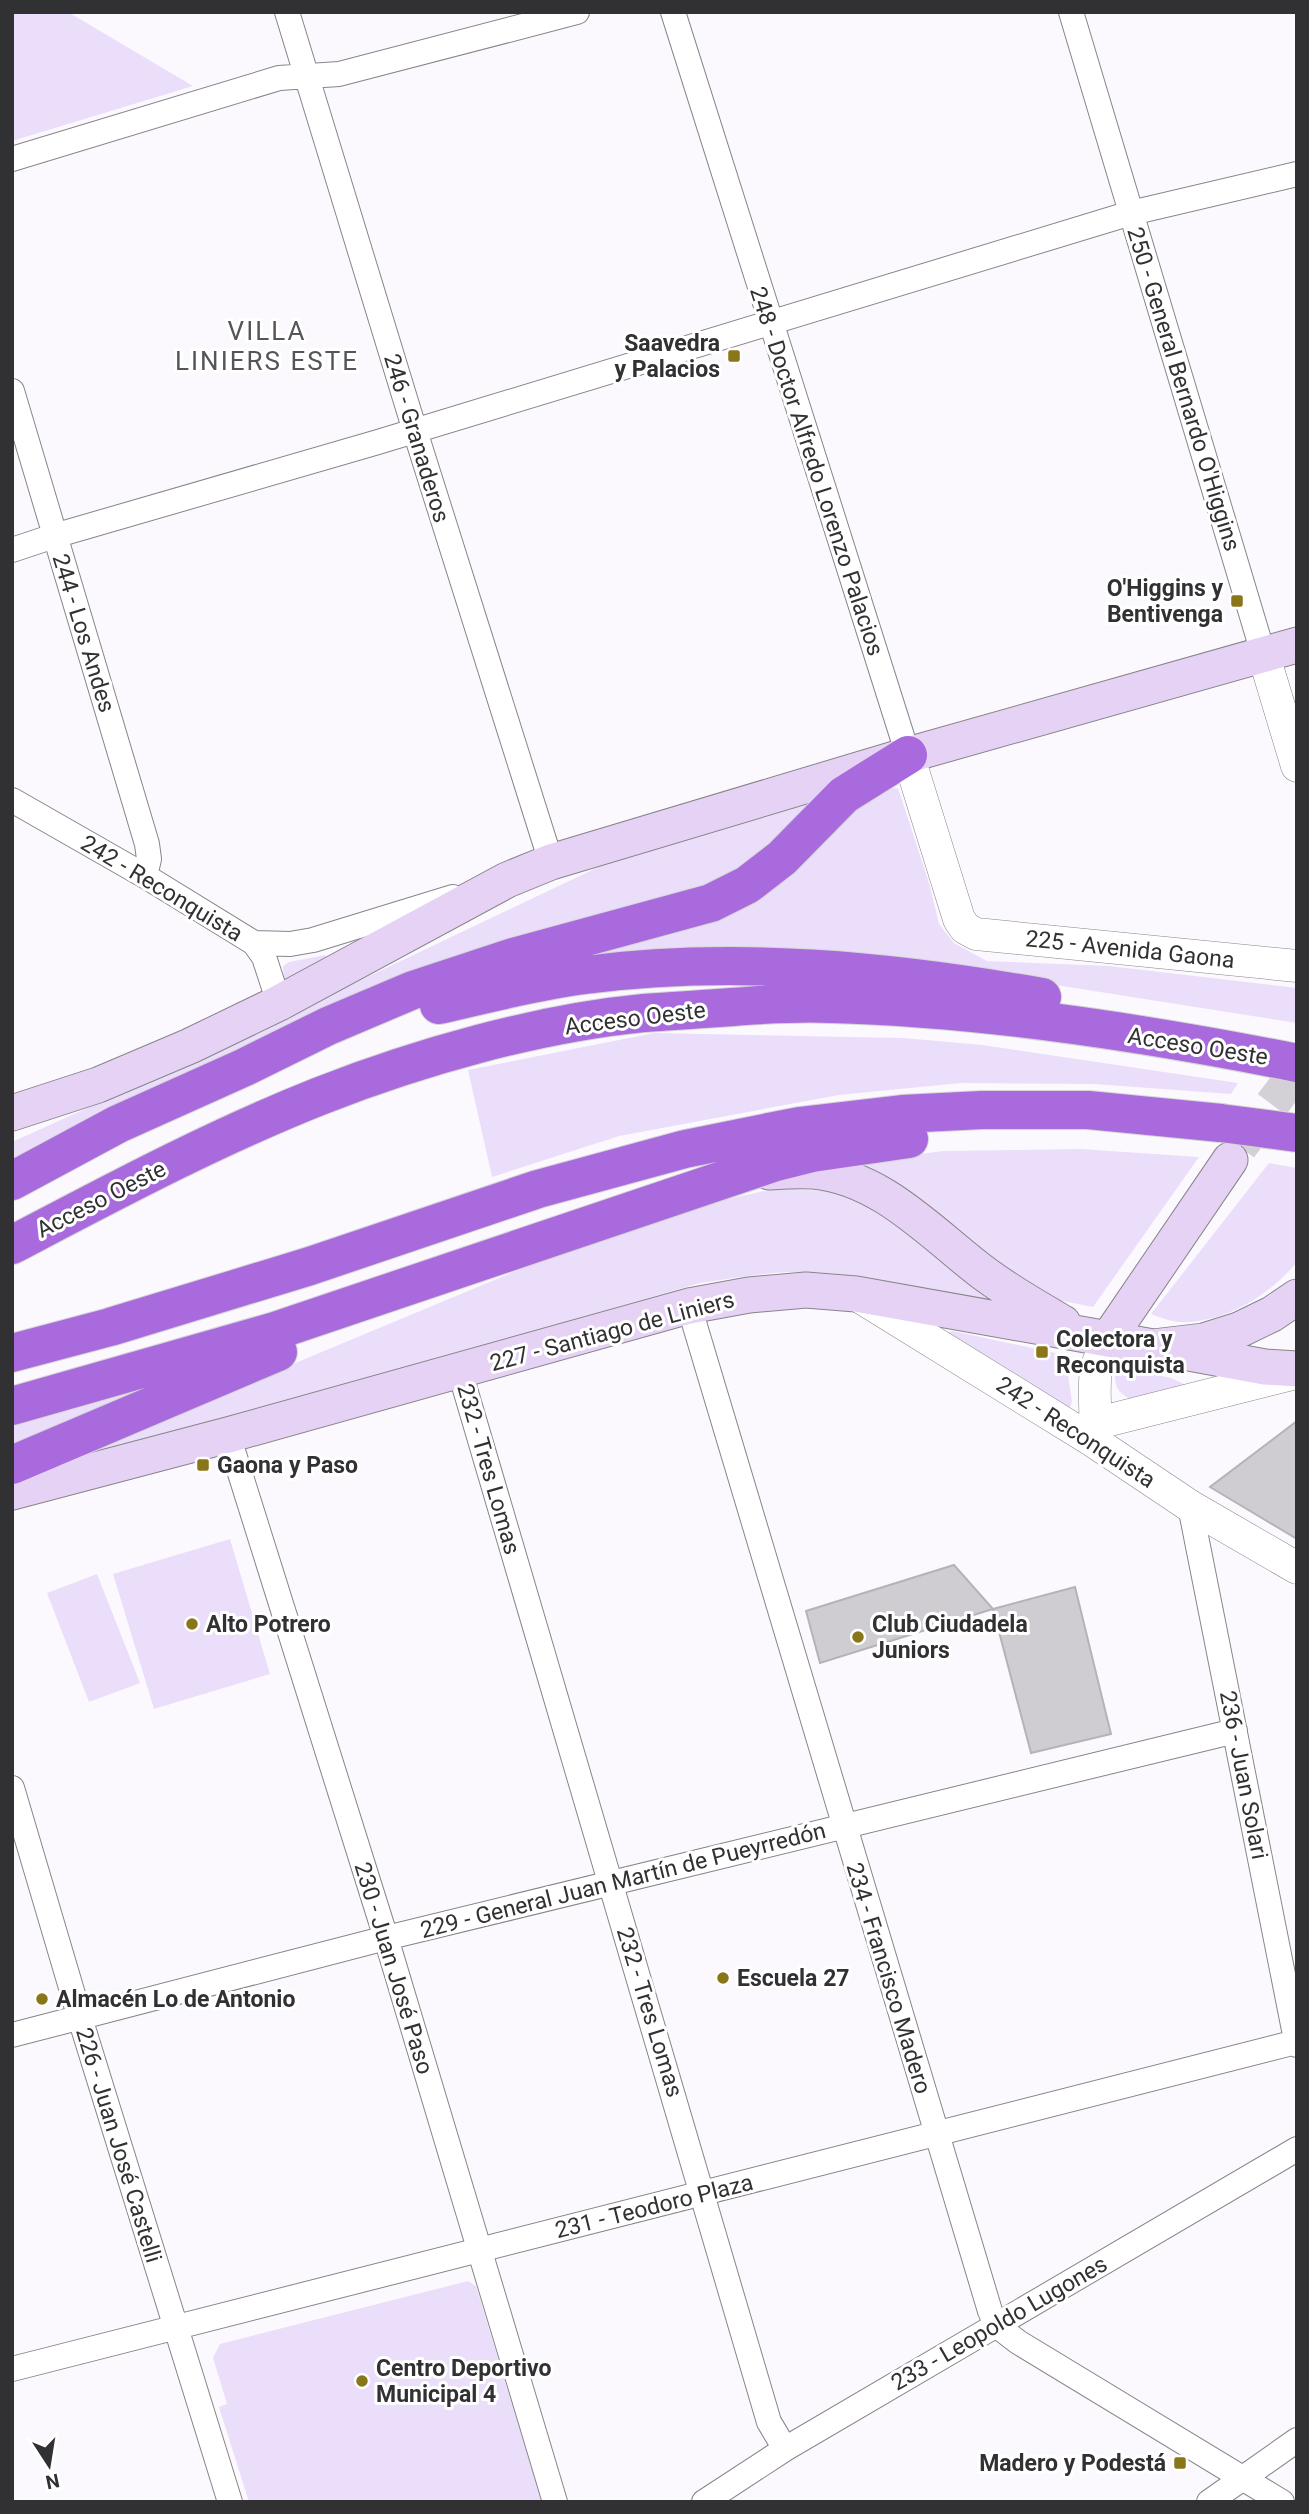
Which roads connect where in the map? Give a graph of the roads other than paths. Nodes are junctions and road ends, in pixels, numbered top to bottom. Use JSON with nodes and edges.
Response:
{"nodes":[{"id":1,"x":287,"y":12,"type":"edge"},
{"id":2,"x":577,"y":12,"type":"edge"},
{"id":3,"x":673,"y":12,"type":"edge"},
{"id":4,"x":1071,"y":12,"type":"edge"},
{"id":5,"x":307,"y":77,"type":"junction"},
{"id":6,"x":12,"y":159,"type":"edge"},
{"id":7,"x":1297,"y":174,"type":"edge"},
{"id":8,"x":1131,"y":213,"type":"junction"},
{"id":9,"x":771,"y":324,"type":"junction"},
{"id":10,"x":12,"y":391,"type":"edge"},
{"id":11,"x":415,"y":431,"type":"junction"},
{"id":12,"x":54,"y":536,"type":"junction"},
{"id":13,"x":12,"y":551,"type":"edge"},
{"id":14,"x":1297,"y":645,"type":"edge"},
{"id":15,"x":1264,"y":653,"type":"junction"},
{"id":16,"x":908,"y":755,"type":"junction"},
{"id":17,"x":1297,"y":765,"type":"edge"},
{"id":18,"x":15,"y":804,"type":"edge"},
{"id":19,"x":551,"y":862,"type":"junction"},
{"id":20,"x":145,"y":876,"type":"junction"},
{"id":21,"x":507,"y":880,"type":"junction"},
{"id":22,"x":965,"y":928,"type":"joint"},
{"id":23,"x":254,"y":943,"type":"junction"},
{"id":24,"x":1297,"y":966,"type":"edge"},
{"id":25,"x":279,"y":1003,"type":"junction"},
{"id":26,"x":1197,"y":1045,"type":"junction"},
{"id":27,"x":1297,"y":1063,"type":"edge"},
{"id":28,"x":245,"y":1066,"type":"junction"},
{"id":29,"x":12,"y":1113,"type":"edge"},
{"id":30,"x":1155,"y":1117,"type":"junction"},
{"id":31,"x":1297,"y":1133,"type":"edge"},
{"id":32,"x":1230,"y":1160,"type":"tunnel mouth"},
{"id":33,"x":738,"y":1174,"type":"junction"},
{"id":34,"x":12,"y":1181,"type":"edge"},
{"id":35,"x":540,"y":1241,"type":"junction"},
{"id":36,"x":12,"y":1245,"type":"edge"},
{"id":37,"x":856,"y":1294,"type":"junction"},
{"id":38,"x":1297,"y":1297,"type":"edge"},
{"id":39,"x":689,"y":1307,"type":"junction"},
{"id":40,"x":1094,"y":1336,"type":"junction"},
{"id":41,"x":1153,"y":1347,"type":"junction"},
{"id":42,"x":12,"y":1353,"type":"edge"},
{"id":43,"x":460,"y":1371,"type":"junction"},
{"id":44,"x":1297,"y":1371,"type":"edge"},
{"id":45,"x":12,"y":1406,"type":"edge"},
{"id":46,"x":1095,"y":1432,"type":"junction"},
{"id":47,"x":228,"y":1435,"type":"junction"},
{"id":48,"x":12,"y":1465,"type":"edge"},
{"id":49,"x":12,"y":1492,"type":"edge"},
{"id":50,"x":1190,"y":1506,"type":"junction"},
{"id":51,"x":1297,"y":1568,"type":"edge"},
{"id":52,"x":1235,"y":1731,"type":"junction"},
{"id":53,"x":12,"y":1788,"type":"edge"},
{"id":54,"x":843,"y":1825,"type":"junction"},
{"id":55,"x":611,"y":1883,"type":"junction"},
{"id":56,"x":386,"y":1938,"type":"junction"},
{"id":57,"x":1287,"y":1943,"type":"edge"},
{"id":58,"x":80,"y":2018,"type":"junction"},
{"id":59,"x":12,"y":2035,"type":"edge"},
{"id":60,"x":1296,"y":2043,"type":"edge"},
{"id":61,"x":936,"y":2134,"type":"junction"},
{"id":62,"x":1297,"y":2149,"type":"edge"},
{"id":63,"x":704,"y":2193,"type":"junction"},
{"id":64,"x":479,"y":2250,"type":"junction"},
{"id":65,"x":996,"y":2325,"type":"junction"},
{"id":66,"x":176,"y":2328,"type":"junction"},
{"id":67,"x":12,"y":2369,"type":"edge"},
{"id":68,"x":1297,"y":2440,"type":"edge"},
{"id":69,"x":785,"y":2449,"type":"junction"},
{"id":70,"x":1242,"y":2478,"type":"junction"},
{"id":71,"x":230,"y":2502,"type":"edge"},
{"id":72,"x":555,"y":2502,"type":"edge"},
{"id":73,"x":704,"y":2502,"type":"edge"},
{"id":74,"x":1209,"y":2502,"type":"edge"},
{"id":75,"x":1282,"y":2502,"type":"edge"}],
"edges":[{"from":1,"to":5,"type":"street","name":"246 - Granaderos"},
{"from":2,"to":5,"type":"street"},
{"from":3,"to":9,"type":"street","name":"248 - Doctor Alfredo Lorenzo Palacios"},
{"from":4,"to":8,"type":"street","name":"250 - General Bernardo O'Higgins"},
{"from":5,"to":6,"type":"street"},
{"from":5,"to":11,"type":"street","name":"246 - Granaderos"},
{"from":7,"to":8,"type":"street"},
{"from":8,"to":9,"type":"street"},
{"from":8,"to":15,"type":"street","name":"250 - General Bernardo O'Higgins"},
{"from":9,"to":11,"type":"street"},
{"from":9,"to":16,"type":"street","name":"248 - Doctor Alfredo Lorenzo Palacios"},
{"from":10,"to":12,"type":"street","name":"244 - Los Andes"},
{"from":11,"to":12,"type":"street"},
{"from":11,"to":19,"type":"street","name":"246 - Granaderos"},
{"from":12,"to":13,"type":"street"},
{"from":12,"to":20,"type":"street","name":"244 - Los Andes"},
{"from":14,"to":15,"type":"main road"},
{"from":15,"to":16,"type":"main road"},
{"from":15,"to":17,"type":"street","name":"250 - General Bernardo O'Higgins"},
{"from":16,"to":19,"type":"main road"},
{"from":16,"to":22,"type":"street","name":"248 - Doctor Alfredo Lorenzo Palacios"},
{"from":16,"to":28,"type":"highway"},
{"from":18,"to":20,"type":"street","name":"242 - Reconquista"},
{"from":19,"to":21,"type":"main road"},
{"from":20,"to":23,"type":"street","name":"242 - Reconquista"},
{"from":21,"to":23,"type":"street"},
{"from":21,"to":25,"type":"main road"},
{"from":22,"to":24,"type":"street","name":"225 - Avenida Gaona"},
{"from":23,"to":25,"type":"street","name":"242 - Reconquista"},
{"from":25,"to":29,"type":"main road"},
{"from":26,"to":27,"type":"highway","name":"Acceso Oeste"},
{"from":26,"to":28,"type":"highway"},
{"from":26,"to":36,"type":"highway","name":"Acceso Oeste"},
{"from":28,"to":34,"type":"highway"},
{"from":30,"to":31,"type":"highway","bridge":true},
{"from":30,"to":33,"type":"highway"},
{"from":30,"to":42,"type":"highway"},
{"from":32,"to":40,"type":"main road"},
{"from":33,"to":35,"type":"highway"},
{"from":33,"to":40,"type":"main road"},
{"from":35,"to":45,"type":"highway"},
{"from":35,"to":48,"type":"highway"},
{"from":37,"to":39,"type":"main road","name":"227 - Santiago de Liniers"},
{"from":37,"to":40,"type":"main road","name":"227 - Santiago de Liniers"},
{"from":37,"to":46,"type":"street","name":"242 - Reconquista"},
{"from":38,"to":41,"type":"main road","name":"227 - Santiago de Liniers"},
{"from":39,"to":43,"type":"main road","name":"227 - Santiago de Liniers"},
{"from":39,"to":54,"type":"street","name":"234 - Francisco Madero"},
{"from":40,"to":41,"type":"main road","name":"227 - Santiago de Liniers"},
{"from":40,"to":46,"type":"street"},
{"from":41,"to":44,"type":"main road"},
{"from":43,"to":47,"type":"main road","name":"227 - Santiago de Liniers"},
{"from":43,"to":55,"type":"street","name":"232 - Tres Lomas"},
{"from":44,"to":46,"type":"street"},
{"from":46,"to":50,"type":"street","name":"242 - Reconquista"},
{"from":47,"to":49,"type":"main road","name":"227 - Santiago de Liniers"},
{"from":47,"to":56,"type":"street","name":"230 - Juan José Paso"},
{"from":50,"to":51,"type":"street","name":"242 - Reconquista"},
{"from":50,"to":52,"type":"street","name":"236 - Juan Solari"},
{"from":52,"to":54,"type":"street","name":"229 - General Juan Martín de Pueyrredón"},
{"from":52,"to":57,"type":"street","name":"236 - Juan Solari"},
{"from":53,"to":58,"type":"street","name":"226 - Juan José Castelli"},
{"from":54,"to":55,"type":"street","name":"229 - General Juan Martín de Pueyrredón"},
{"from":54,"to":61,"type":"street","name":"234 - Francisco Madero"},
{"from":55,"to":56,"type":"street","name":"229 - General Juan Martín de Pueyrredón"},
{"from":55,"to":63,"type":"street","name":"232 - Tres Lomas"},
{"from":56,"to":58,"type":"street","name":"229 - General Juan Martín de Pueyrredón"},
{"from":56,"to":64,"type":"street","name":"230 - Juan José Paso"},
{"from":57,"to":60,"type":"street","name":"236 - Juan Solari"},
{"from":58,"to":59,"type":"street","name":"229 - General Juan Martín de Pueyrredón"},
{"from":58,"to":66,"type":"street","name":"226 - Juan José Castelli"},
{"from":60,"to":61,"type":"street","name":"231 - Teodoro Plaza"},
{"from":61,"to":63,"type":"street","name":"231 - Teodoro Plaza"},
{"from":61,"to":65,"type":"street","name":"234 - Francisco Madero"},
{"from":62,"to":65,"type":"street","name":"233 - Leopoldo Lugones"},
{"from":63,"to":64,"type":"street","name":"231 - Teodoro Plaza"},
{"from":63,"to":69,"type":"street","name":"232 - Tres Lomas"},
{"from":64,"to":66,"type":"street","name":"231 - Teodoro Plaza"},
{"from":64,"to":72,"type":"street","name":"230 - Juan José Paso"},
{"from":65,"to":69,"type":"street","name":"233 - Leopoldo Lugones"},
{"from":65,"to":70,"type":"street"},
{"from":66,"to":67,"type":"street","name":"231 - Teodoro Plaza"},
{"from":66,"to":71,"type":"street","name":"226 - Juan José Castelli"},
{"from":68,"to":70,"type":"street"},
{"from":69,"to":73,"type":"street","name":"233 - Leopoldo Lugones"},
{"from":70,"to":74,"type":"street"},
{"from":70,"to":75,"type":"street"}]}
